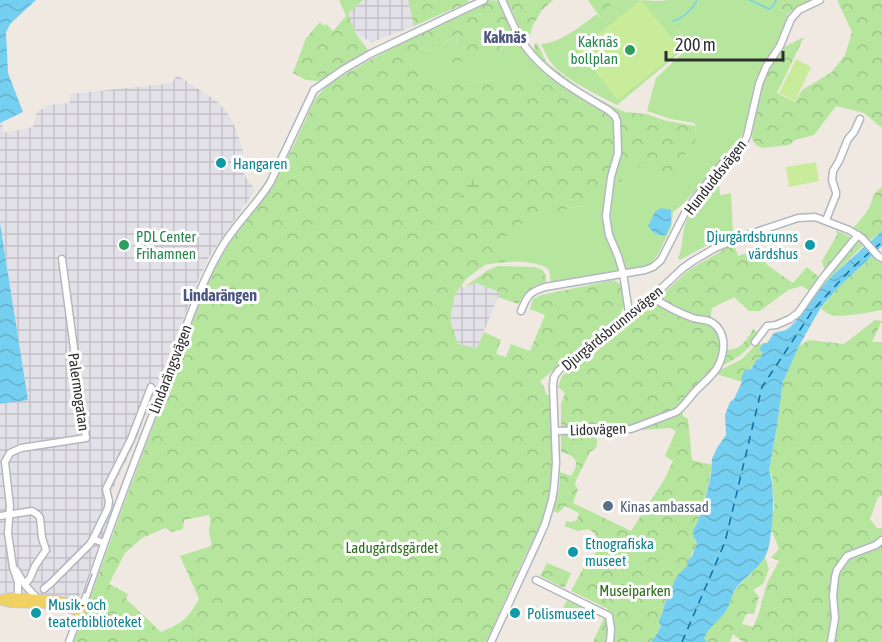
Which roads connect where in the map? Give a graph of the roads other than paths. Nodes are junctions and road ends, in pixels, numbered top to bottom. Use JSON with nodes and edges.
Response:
{"nodes":[{"id":1,"x":484,"y":0,"type":"edge"},
{"id":2,"x":502,"y":0,"type":"edge"},
{"id":3,"x":820,"y":0,"type":"edge"},
{"id":4,"x":860,"y":119,"type":"dead end"},
{"id":5,"x":826,"y":220,"type":"junction"},
{"id":6,"x":860,"y":237,"type":"junction"},
{"id":7,"x":879,"y":256,"type":"edge"},
{"id":8,"x":62,"y":259,"type":"dead end"},
{"id":9,"x":622,"y":273,"type":"junction"},
{"id":10,"x":652,"y":297,"type":"junction"},
{"id":11,"x":521,"y":311,"type":"dead end"},
{"id":12,"x":629,"y":314,"type":"junction"},
{"id":13,"x":755,"y":342,"type":"dead end"},
{"id":14,"x":151,"y":387,"type":"dead end"},
{"id":15,"x":555,"y":431,"type":"junction"},
{"id":16,"x":2,"y":460,"type":"edge"},
{"id":17,"x":9,"y":515,"type":"junction"},
{"id":18,"x":0,"y":516,"type":"edge"},
{"id":19,"x":93,"y":539,"type":"junction"},
{"id":20,"x":882,"y":540,"type":"edge"},
{"id":21,"x":104,"y":543,"type":"junction"},
{"id":22,"x":13,"y":567,"type":"junction"},
{"id":23,"x":536,"y":580,"type":"dead end"},
{"id":24,"x":25,"y":585,"type":"junction"},
{"id":25,"x":44,"y":588,"type":"dead end"},
{"id":26,"x":37,"y":598,"type":"junction"},
{"id":27,"x":21,"y":600,"type":"junction"},
{"id":28,"x":81,"y":610,"type":"junction"},
{"id":29,"x":609,"y":641,"type":"edge"},
{"id":30,"x":69,"y":642,"type":"edge"},
{"id":31,"x":491,"y":642,"type":"edge"},
{"id":32,"x":831,"y":642,"type":"edge"}],
"edges":[{"from":1,"to":21,"type":"street","name":"Lindarängsvägen"},
{"from":2,"to":9,"type":"street"},
{"from":3,"to":9,"type":"street","name":"Hunduddsvägen"},
{"from":4,"to":5,"type":"street"},
{"from":5,"to":6,"type":"street","name":"Djurgårdsbrunnsvägen"},
{"from":5,"to":10,"type":"street","name":"Djurgårdsbrunnsvägen"},
{"from":6,"to":7,"type":"street","name":"Djurgårdsbrunnsvägen"},
{"from":6,"to":13,"type":"street"},
{"from":8,"to":16,"type":"street","name":"Palermogatan"},
{"from":9,"to":11,"type":"street","name":"Hunduddsvägen"},
{"from":9,"to":12,"type":"street"},
{"from":10,"to":12,"type":"street","name":"Djurgårdsbrunnsvägen"},
{"from":10,"to":15,"type":"street","name":"Lidovägen"},
{"from":12,"to":15,"type":"street","name":"Djurgårdsbrunnsvägen"},
{"from":14,"to":19,"type":"street"},
{"from":15,"to":31,"type":"street","name":"Djurgårdsbrunnsvägen"},
{"from":16,"to":17,"type":"street"},
{"from":17,"to":18,"type":"street"},
{"from":17,"to":22,"type":"street"},
{"from":17,"to":24,"type":"street"},
{"from":19,"to":21,"type":"street"},
{"from":19,"to":25,"type":"street"},
{"from":20,"to":32,"type":"street"},
{"from":21,"to":28,"type":"street","name":"Lindarängsvägen"},
{"from":22,"to":24,"type":"street"},
{"from":22,"to":27,"type":"street"},
{"from":23,"to":29,"type":"street"},
{"from":24,"to":26,"type":"street"},
{"from":24,"to":27,"type":"street"},
{"from":26,"to":27,"type":"main road"},
{"from":26,"to":28,"type":"main road"},
{"from":27,"to":28,"type":"main road"},
{"from":28,"to":30,"type":"street","name":"Lindarängsvägen"}]}
